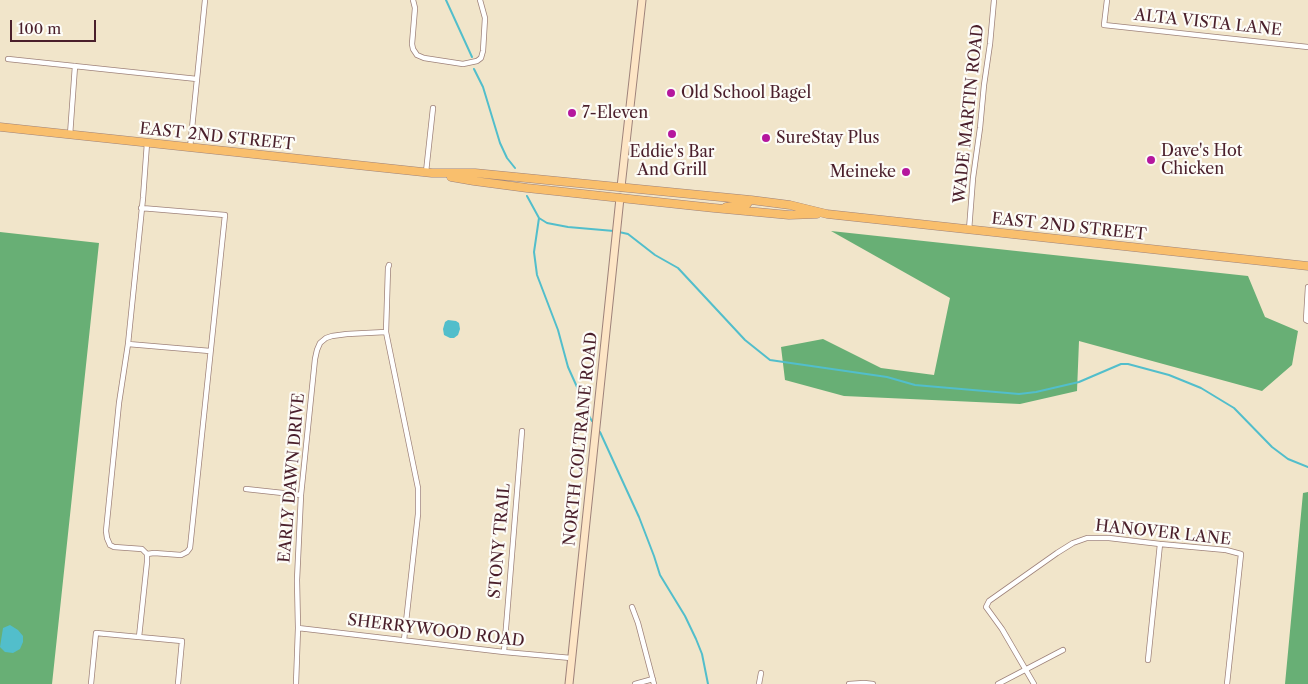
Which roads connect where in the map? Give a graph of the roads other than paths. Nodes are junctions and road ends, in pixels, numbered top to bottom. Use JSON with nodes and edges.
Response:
{"nodes":[{"id":1,"x":205,"y":0,"type":"edge"},
{"id":2,"x":413,"y":0,"type":"edge"},
{"id":3,"x":480,"y":0,"type":"edge"},
{"id":4,"x":642,"y":0,"type":"edge"},
{"id":5,"x":994,"y":0,"type":"edge"},
{"id":6,"x":1107,"y":0,"type":"edge"},
{"id":7,"x":1308,"y":47,"type":"edge"},
{"id":8,"x":8,"y":59,"type":"dead end"},
{"id":9,"x":75,"y":66,"type":"junction"},
{"id":10,"x":197,"y":79,"type":"junction"},
{"id":11,"x":433,"y":108,"type":"dead end"},
{"id":12,"x":0,"y":128,"type":"edge"},
{"id":13,"x":70,"y":135,"type":"junction"},
{"id":14,"x":147,"y":143,"type":"junction"},
{"id":15,"x":190,"y":148,"type":"junction"},
{"id":16,"x":429,"y":172,"type":"junction"},
{"id":17,"x":621,"y":187,"type":"junction"},
{"id":18,"x":620,"y":198,"type":"junction"},
{"id":19,"x":751,"y":200,"type":"junction"},
{"id":20,"x":141,"y":208,"type":"junction"},
{"id":21,"x":714,"y":208,"type":"junction"},
{"id":22,"x":827,"y":214,"type":"junction"},
{"id":23,"x":969,"y":230,"type":"junction"},
{"id":24,"x":389,"y":264,"type":"dead end"},
{"id":25,"x":1308,"y":266,"type":"edge"},
{"id":26,"x":1308,"y":287,"type":"edge"},
{"id":27,"x":1308,"y":321,"type":"edge"},
{"id":28,"x":386,"y":332,"type":"junction"},
{"id":29,"x":128,"y":344,"type":"junction"},
{"id":30,"x":210,"y":351,"type":"junction"},
{"id":31,"x":522,"y":431,"type":"dead end"},
{"id":32,"x":246,"y":489,"type":"dead end"},
{"id":33,"x":301,"y":495,"type":"junction"},
{"id":34,"x":1160,"y":544,"type":"junction"},
{"id":35,"x":147,"y":554,"type":"junction"},
{"id":36,"x":632,"y":607,"type":"dead end"},
{"id":37,"x":298,"y":628,"type":"junction"},
{"id":38,"x":139,"y":637,"type":"junction"},
{"id":39,"x":404,"y":640,"type":"junction"},
{"id":40,"x":1063,"y":650,"type":"dead end"},
{"id":41,"x":504,"y":652,"type":"junction"},
{"id":42,"x":571,"y":658,"type":"junction"},
{"id":43,"x":1148,"y":660,"type":"dead end"},
{"id":44,"x":1026,"y":670,"type":"junction"},
{"id":45,"x":761,"y":673,"type":"dead end"},
{"id":46,"x":653,"y":682,"type":"edge"},
{"id":47,"x":91,"y":684,"type":"edge"},
{"id":48,"x":178,"y":684,"type":"edge"},
{"id":49,"x":296,"y":684,"type":"edge"},
{"id":50,"x":569,"y":684,"type":"edge"},
{"id":51,"x":635,"y":684,"type":"edge"},
{"id":52,"x":759,"y":684,"type":"edge"},
{"id":53,"x":849,"y":684,"type":"edge"},
{"id":54,"x":873,"y":684,"type":"edge"},
{"id":55,"x":998,"y":684,"type":"edge"},
{"id":56,"x":1034,"y":684,"type":"edge"},
{"id":57,"x":1227,"y":684,"type":"edge"}],
"edges":[{"from":1,"to":10,"type":"street"},
{"from":2,"to":3,"type":"street"},
{"from":4,"to":17,"type":"street"},
{"from":5,"to":23,"type":"street","name":"WADE MARTIN ROAD"},
{"from":6,"to":7,"type":"street","name":"ALTA VISTA LANE"},
{"from":8,"to":9,"type":"street"},
{"from":9,"to":10,"type":"street"},
{"from":9,"to":13,"type":"street"},
{"from":10,"to":15,"type":"street"},
{"from":11,"to":16,"type":"street"},
{"from":12,"to":13,"type":"main road","name":"EAST 2ND STREET"},
{"from":13,"to":14,"type":"main road","name":"EAST 2ND STREET"},
{"from":14,"to":15,"type":"main road","name":"EAST 2ND STREET"},
{"from":14,"to":20,"type":"street"},
{"from":15,"to":16,"type":"main road","name":"EAST 2ND STREET"},
{"from":16,"to":17,"type":"main road","name":"EAST 2ND STREET"},
{"from":16,"to":18,"type":"main road","name":"EAST 2ND STREET"},
{"from":17,"to":18,"type":"main road"},
{"from":17,"to":19,"type":"main road","name":"EAST 2ND STREET"},
{"from":18,"to":21,"type":"main road","name":"EAST 2ND STREET"},
{"from":18,"to":42,"type":"street","name":"NORTH COLTRANE ROAD"},
{"from":19,"to":21,"type":"main road"},
{"from":19,"to":22,"type":"main road","name":"EAST 2ND STREET"},
{"from":20,"to":29,"type":"street"},
{"from":20,"to":30,"type":"street"},
{"from":21,"to":22,"type":"main road","name":"EAST 2ND STREET"},
{"from":22,"to":23,"type":"main road","name":"EAST 2ND STREET"},
{"from":23,"to":25,"type":"main road","name":"EAST 2ND STREET"},
{"from":24,"to":28,"type":"street"},
{"from":26,"to":27,"type":"street"},
{"from":28,"to":33,"type":"street","name":"EARLY DAWN DRIVE"},
{"from":28,"to":39,"type":"street"},
{"from":29,"to":30,"type":"street"},
{"from":29,"to":35,"type":"street"},
{"from":30,"to":35,"type":"street"},
{"from":31,"to":41,"type":"street","name":"STONY TRAIL"},
{"from":32,"to":33,"type":"street"},
{"from":33,"to":37,"type":"street","name":"EARLY DAWN DRIVE"},
{"from":34,"to":43,"type":"street"},
{"from":34,"to":44,"type":"street","name":"HANOVER LANE"},
{"from":34,"to":57,"type":"street","name":"HANOVER LANE"},
{"from":35,"to":38,"type":"street"},
{"from":36,"to":46,"type":"street"},
{"from":37,"to":39,"type":"street","name":"SHERRYWOOD ROAD"},
{"from":37,"to":49,"type":"street","name":"EARLY DAWN DRIVE"},
{"from":38,"to":47,"type":"street"},
{"from":38,"to":48,"type":"street"},
{"from":39,"to":41,"type":"street","name":"SHERRYWOOD ROAD"},
{"from":40,"to":44,"type":"street"},
{"from":41,"to":42,"type":"street","name":"SHERRYWOOD ROAD"},
{"from":42,"to":50,"type":"street","name":"NORTH COLTRANE ROAD"},
{"from":44,"to":55,"type":"street"},
{"from":44,"to":56,"type":"street"},
{"from":45,"to":52,"type":"street"},
{"from":46,"to":51,"type":"street"},
{"from":53,"to":54,"type":"street"}]}
